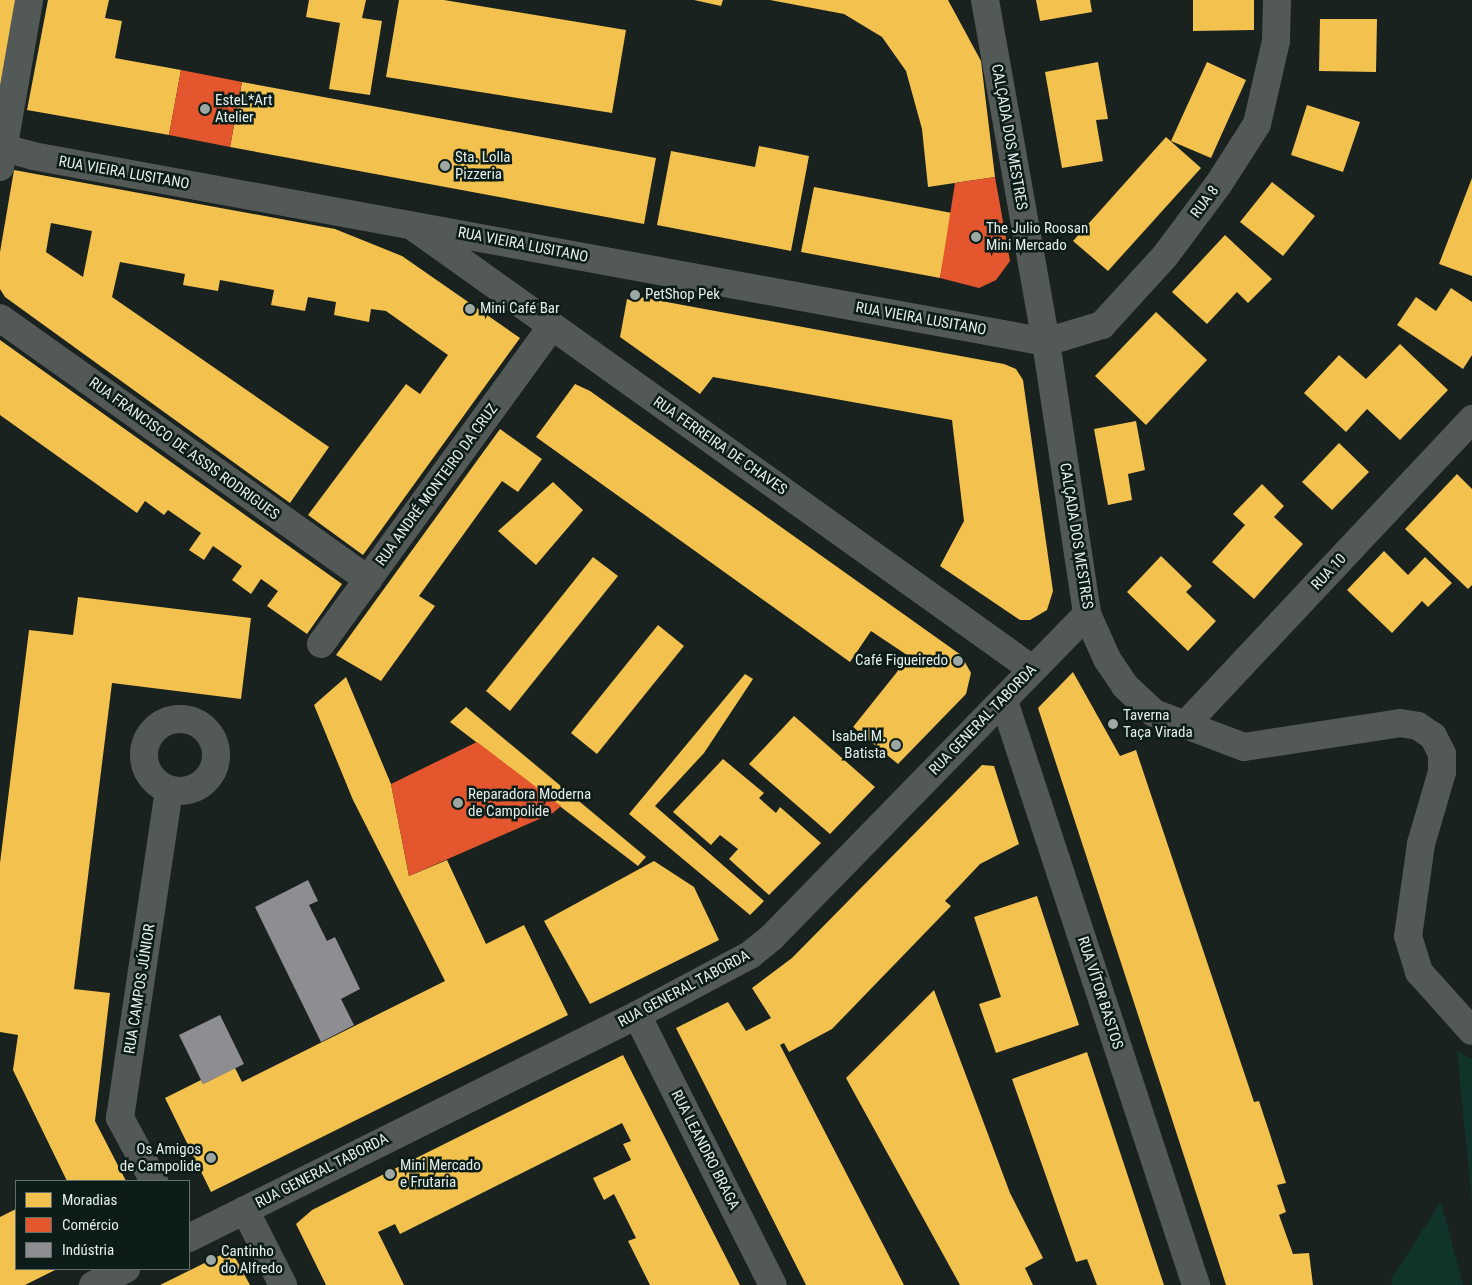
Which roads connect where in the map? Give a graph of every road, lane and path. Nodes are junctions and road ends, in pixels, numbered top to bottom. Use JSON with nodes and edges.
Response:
{"nodes":[{"id":1,"x":29,"y":0,"type":"edge"},
{"id":2,"x":985,"y":0,"type":"edge"},
{"id":3,"x":1277,"y":0,"type":"edge"},
{"id":4,"x":1,"y":154,"type":"edge"},
{"id":5,"x":408,"y":223,"type":"junction"},
{"id":6,"x":0,"y":318,"type":"edge"},
{"id":7,"x":552,"y":326,"type":"junction"},
{"id":8,"x":1046,"y":342,"type":"junction"},
{"id":9,"x":1472,"y":420,"type":"edge"},
{"id":10,"x":368,"y":580,"type":"junction"},
{"id":11,"x":1087,"y":614,"type":"junction"},
{"id":12,"x":321,"y":644,"type":"dead end"},
{"id":13,"x":1032,"y":668,"type":"junction"},
{"id":14,"x":1004,"y":701,"type":"junction"},
{"id":15,"x":1185,"y":725,"type":"junction"},
{"id":16,"x":169,"y":790,"type":"dead end"},
{"id":17,"x":636,"y":1015,"type":"junction"},
{"id":18,"x":1472,"y":1031,"type":"edge"},
{"id":19,"x":153,"y":1180,"type":"edge"},
{"id":20,"x":245,"y":1210,"type":"junction"},
{"id":21,"x":190,"y":1238,"type":"edge"},
{"id":22,"x":124,"y":1270,"type":"edge"},
{"id":23,"x":93,"y":1285,"type":"edge"},
{"id":24,"x":283,"y":1285,"type":"edge"},
{"id":25,"x":773,"y":1285,"type":"edge"},
{"id":26,"x":1196,"y":1285,"type":"edge"}],
"edges":[{"from":1,"to":4,"type":"street"},
{"from":2,"to":8,"type":"street","name":"CALÇADA DOS MESTRES"},
{"from":3,"to":8,"type":"street","name":"RUA 8"},
{"from":4,"to":5,"type":"street","name":"RUA VIEIRA LUSITANO"},
{"from":5,"to":7,"type":"street","name":"RUA FERREIRA DE CHAVES"},
{"from":5,"to":8,"type":"street","name":"RUA VIEIRA LUSITANO"},
{"from":6,"to":10,"type":"street","name":"RUA FRANCISCO DE ASSIS RODRIGUES"},
{"from":7,"to":10,"type":"street","name":"RUA ANDRÉ MONTEIRO DA CRUZ"},
{"from":7,"to":13,"type":"street","name":"RUA FERREIRA DE CHAVES"},
{"from":8,"to":11,"type":"street","name":"CALÇADA DOS MESTRES"},
{"from":9,"to":15,"type":"street","name":"RUA 10"},
{"from":10,"to":12,"type":"street","name":"RUA ANDRÉ MONTEIRO DA CRUZ"},
{"from":11,"to":13,"type":"street","name":"RUA GENERAL TABORDA"},
{"from":11,"to":15,"type":"street","name":"CALÇADA DOS MESTRES"},
{"from":13,"to":14,"type":"street","name":"RUA GENERAL TABORDA"},
{"from":14,"to":17,"type":"street","name":"RUA GENERAL TABORDA"},
{"from":14,"to":26,"type":"street","name":"RUA VÍTOR BASTOS"},
{"from":15,"to":18,"type":"street","name":"CALÇADA DOS MESTRES"},
{"from":16,"to":19,"type":"street","name":"RUA CAMPOS JÚNIOR"},
{"from":17,"to":20,"type":"street","name":"RUA GENERAL TABORDA"},
{"from":17,"to":25,"type":"street","name":"RUA LEANDRO BRAGA"},
{"from":20,"to":21,"type":"street","name":"RUA GENERAL TABORDA"},
{"from":20,"to":24,"type":"street"},
{"from":22,"to":23,"type":"street"}]}
